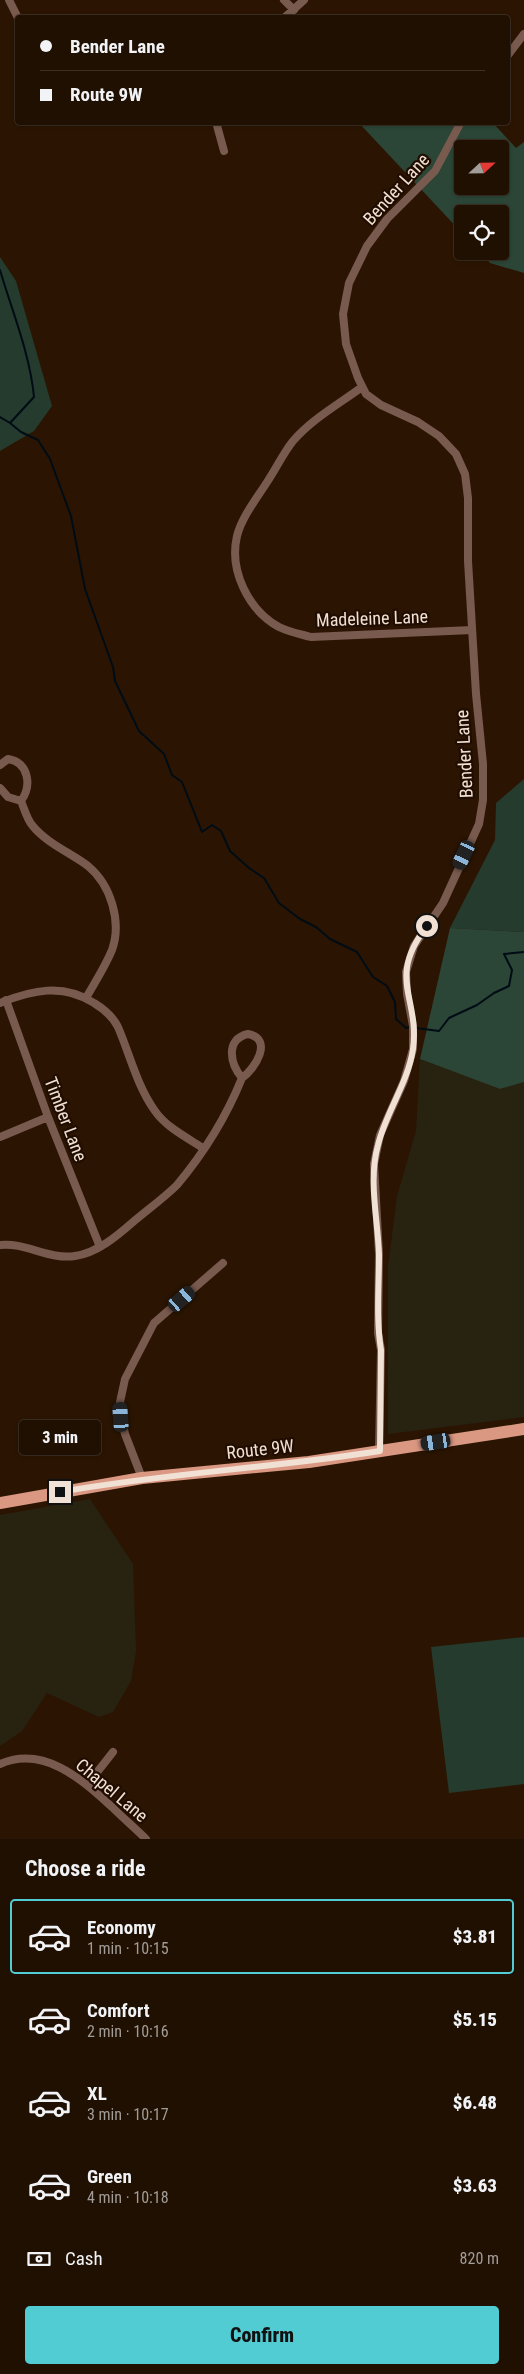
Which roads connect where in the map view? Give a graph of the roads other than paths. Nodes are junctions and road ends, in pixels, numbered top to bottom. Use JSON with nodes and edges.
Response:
{"nodes":[{"id":1,"x":9,"y":0,"type":"edge"},
{"id":2,"x":284,"y":0,"type":"edge"},
{"id":3,"x":304,"y":0,"type":"edge"},
{"id":4,"x":294,"y":10,"type":"junction"},
{"id":5,"x":16,"y":15,"type":"edge"},
{"id":6,"x":288,"y":15,"type":"edge"},
{"id":7,"x":524,"y":34,"type":"edge"},
{"id":8,"x":510,"y":52,"type":"edge"},
{"id":9,"x":217,"y":125,"type":"edge"},
{"id":10,"x":459,"y":125,"type":"edge"},
{"id":11,"x":224,"y":151,"type":"dead end"},
{"id":12,"x":362,"y":386,"type":"junction"},
{"id":13,"x":472,"y":630,"type":"junction"},
{"id":14,"x":0,"y":765,"type":"edge"},
{"id":15,"x":0,"y":788,"type":"edge"},
{"id":16,"x":21,"y":801,"type":"junction"},
{"id":17,"x":86,"y":998,"type":"junction"},
{"id":18,"x":3,"y":1002,"type":"edge"},
{"id":19,"x":242,"y":1078,"type":"junction"},
{"id":20,"x":48,"y":1117,"type":"junction"},
{"id":21,"x":0,"y":1137,"type":"edge"},
{"id":22,"x":203,"y":1148,"type":"junction"},
{"id":23,"x":0,"y":1245,"type":"edge"},
{"id":24,"x":100,"y":1247,"type":"junction"},
{"id":25,"x":223,"y":1263,"type":"dead end"},
{"id":26,"x":524,"y":1429,"type":"edge"},
{"id":27,"x":380,"y":1451,"type":"junction"},
{"id":28,"x":142,"y":1478,"type":"junction"},
{"id":29,"x":0,"y":1503,"type":"edge"},
{"id":30,"x":113,"y":1752,"type":"dead end"},
{"id":31,"x":0,"y":1764,"type":"edge"},
{"id":32,"x":88,"y":1785,"type":"junction"},
{"id":33,"x":146,"y":1839,"type":"edge"}],
"edges":[{"from":1,"to":5,"type":"street"},
{"from":2,"to":4,"type":"street"},
{"from":3,"to":4,"type":"street"},
{"from":4,"to":6,"type":"street"},
{"from":7,"to":8,"type":"street"},
{"from":9,"to":11,"type":"street"},
{"from":10,"to":12,"type":"street","name":"Bender Lane"},
{"from":12,"to":13,"type":"street","name":"Bender Lane"},
{"from":12,"to":13,"type":"street","name":"Madeleine Lane"},
{"from":13,"to":27,"type":"street","name":"Bender Lane"},
{"from":14,"to":16,"type":"street"},
{"from":15,"to":16,"type":"street"},
{"from":16,"to":17,"type":"street"},
{"from":17,"to":18,"type":"street"},
{"from":17,"to":22,"type":"street"},
{"from":18,"to":20,"type":"street","name":"Timber Lane"},
{"from":19,"to":19,"type":"street"},
{"from":19,"to":22,"type":"street"},
{"from":20,"to":21,"type":"street"},
{"from":20,"to":24,"type":"street","name":"Timber Lane"},
{"from":22,"to":24,"type":"street"},
{"from":23,"to":24,"type":"street"},
{"from":25,"to":28,"type":"street"},
{"from":26,"to":27,"type":"main road","name":"Route 9W"},
{"from":27,"to":28,"type":"main road","name":"Route 9W"},
{"from":28,"to":29,"type":"main road","name":"Route 9W"},
{"from":30,"to":32,"type":"street"},
{"from":31,"to":32,"type":"street","name":"Chapel Lane"},
{"from":32,"to":33,"type":"street","name":"Chapel Lane"}]}
